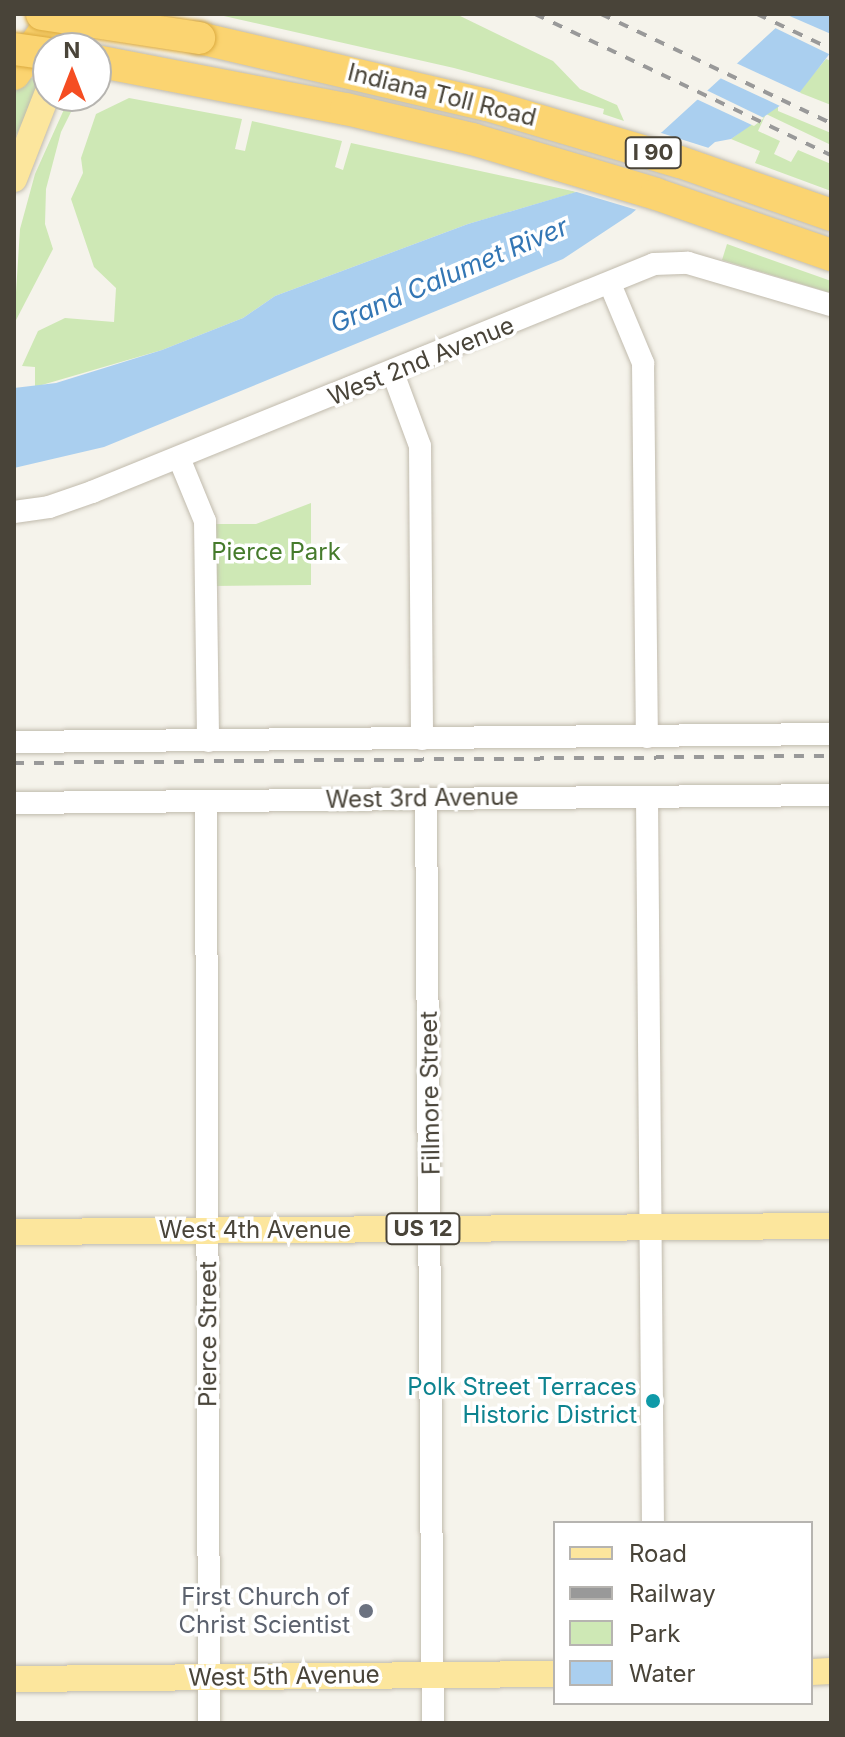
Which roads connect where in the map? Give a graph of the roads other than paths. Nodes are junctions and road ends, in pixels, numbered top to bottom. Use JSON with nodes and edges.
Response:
{"nodes":[{"id":1,"x":42,"y":14,"type":"edge"},
{"id":2,"x":57,"y":14,"type":"edge"},
{"id":3,"x":88,"y":14,"type":"edge"},
{"id":4,"x":78,"y":32,"type":"edge"},
{"id":5,"x":112,"y":64,"type":"edge"},
{"id":6,"x":14,"y":74,"type":"edge"},
{"id":7,"x":40,"y":112,"type":"edge"},
{"id":8,"x":14,"y":179,"type":"edge"},
{"id":9,"x":824,"y":212,"type":"edge"},
{"id":10,"x":817,"y":250,"type":"edge"},
{"id":11,"x":610,"y":284,"type":"junction"},
{"id":12,"x":831,"y":305,"type":"edge"},
{"id":13,"x":393,"y":373,"type":"junction"},
{"id":14,"x":179,"y":458,"type":"junction"},
{"id":15,"x":14,"y":512,"type":"edge"},
{"id":16,"x":831,"y":734,"type":"edge"},
{"id":17,"x":647,"y":737,"type":"junction"},
{"id":18,"x":422,"y":739,"type":"junction"},
{"id":19,"x":208,"y":741,"type":"junction"},
{"id":20,"x":14,"y":742,"type":"edge"},
{"id":21,"x":831,"y":795,"type":"edge"},
{"id":22,"x":647,"y":797,"type":"junction"},
{"id":23,"x":426,"y":798,"type":"junction"},
{"id":24,"x":206,"y":801,"type":"junction"},
{"id":25,"x":14,"y":803,"type":"edge"},
{"id":26,"x":831,"y":1226,"type":"edge"},
{"id":27,"x":653,"y":1227,"type":"junction"},
{"id":28,"x":431,"y":1229,"type":"junction"},
{"id":29,"x":208,"y":1230,"type":"junction"},
{"id":30,"x":14,"y":1232,"type":"edge"},
{"id":31,"x":653,"y":1521,"type":"edge"},
{"id":32,"x":553,"y":1674,"type":"edge"},
{"id":33,"x":433,"y":1675,"type":"junction"},
{"id":34,"x":209,"y":1677,"type":"junction"},
{"id":35,"x":14,"y":1679,"type":"edge"},
{"id":36,"x":209,"y":1723,"type":"edge"},
{"id":37,"x":433,"y":1723,"type":"edge"}],
"edges":[{"from":1,"to":9,"type":"highway","name":"Indiana Toll Road","number":"I 90","bridge":true},
{"from":2,"to":6,"type":"highway"},
{"from":3,"to":4,"type":"main road"},
{"from":5,"to":10,"type":"highway","name":"Indiana Toll Road","number":"I 90"},
{"from":7,"to":8,"type":"main road"},
{"from":11,"to":12,"type":"street","name":"West 2nd Avenue"},
{"from":11,"to":13,"type":"street","name":"West 2nd Avenue"},
{"from":11,"to":17,"type":"street"},
{"from":13,"to":14,"type":"street","name":"West 2nd Avenue"},
{"from":13,"to":18,"type":"street"},
{"from":14,"to":15,"type":"street","name":"West 2nd Avenue"},
{"from":14,"to":19,"type":"street"},
{"from":16,"to":17,"type":"street"},
{"from":17,"to":18,"type":"street"},
{"from":18,"to":19,"type":"street"},
{"from":19,"to":20,"type":"street"},
{"from":21,"to":22,"type":"street","name":"West 3rd Avenue"},
{"from":22,"to":23,"type":"street","name":"West 3rd Avenue"},
{"from":22,"to":27,"type":"street"},
{"from":23,"to":24,"type":"street","name":"West 3rd Avenue"},
{"from":23,"to":28,"type":"street","name":"Fillmore Street"},
{"from":24,"to":25,"type":"street","name":"West 3rd Avenue"},
{"from":24,"to":29,"type":"street","name":"Pierce Street"},
{"from":26,"to":27,"type":"main road","name":"West 4th Avenue","number":"US 12"},
{"from":27,"to":28,"type":"main road","name":"West 4th Avenue","number":"US 12"},
{"from":27,"to":31,"type":"street"},
{"from":28,"to":29,"type":"main road","name":"West 4th Avenue","number":"US 12"},
{"from":28,"to":33,"type":"street","name":"Fillmore Street"},
{"from":29,"to":30,"type":"main road","name":"West 4th Avenue","number":"US 12"},
{"from":29,"to":34,"type":"street","name":"Pierce Street"},
{"from":32,"to":33,"type":"main road","name":"West 5th Avenue"},
{"from":33,"to":34,"type":"main road","name":"West 5th Avenue"},
{"from":33,"to":37,"type":"street","name":"Fillmore Street"},
{"from":34,"to":35,"type":"main road","name":"West 5th Avenue"},
{"from":34,"to":36,"type":"street","name":"Pierce Street"}]}
